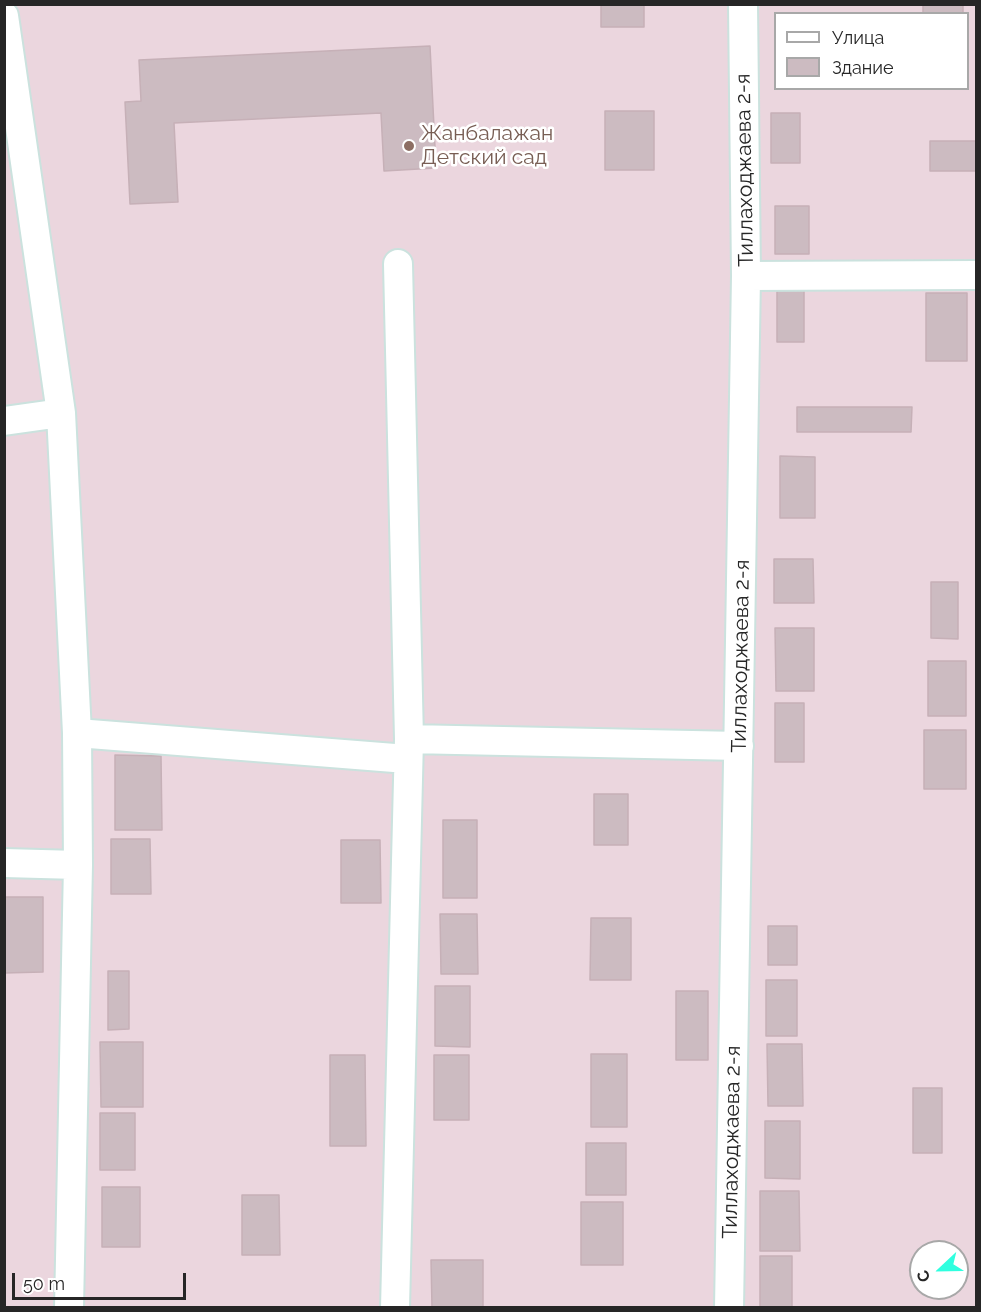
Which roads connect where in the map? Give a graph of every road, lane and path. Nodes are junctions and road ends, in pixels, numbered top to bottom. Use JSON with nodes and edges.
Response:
{"nodes":[{"id":1,"x":743,"y":4,"type":"edge"},
{"id":2,"x":4,"y":16,"type":"edge"},
{"id":3,"x":398,"y":264,"type":"dead end"},
{"id":4,"x":976,"y":275,"type":"edge"},
{"id":5,"x":746,"y":276,"type":"junction"},
{"id":6,"x":61,"y":413,"type":"junction"},
{"id":7,"x":4,"y":422,"type":"edge"},
{"id":8,"x":76,"y":733,"type":"junction"},
{"id":9,"x":740,"y":746,"type":"junction"},
{"id":10,"x":408,"y":749,"type":"junction"},
{"id":11,"x":4,"y":863,"type":"edge"},
{"id":12,"x":78,"y":865,"type":"junction"},
{"id":13,"x":69,"y":1308,"type":"edge"},
{"id":14,"x":395,"y":1308,"type":"edge"},
{"id":15,"x":729,"y":1308,"type":"edge"}],
"edges":[{"from":1,"to":5,"type":"street","name":"Тиллаходжаева 2-я"},
{"from":2,"to":6,"type":"street"},
{"from":3,"to":10,"type":"street"},
{"from":4,"to":5,"type":"street"},
{"from":5,"to":9,"type":"street","name":"Тиллаходжаева 2-я"},
{"from":6,"to":7,"type":"street"},
{"from":6,"to":8,"type":"street"},
{"from":8,"to":10,"type":"street"},
{"from":8,"to":12,"type":"street"},
{"from":9,"to":10,"type":"street"},
{"from":9,"to":15,"type":"street","name":"Тиллаходжаева 2-я"},
{"from":10,"to":14,"type":"street"},
{"from":11,"to":12,"type":"street"},
{"from":12,"to":13,"type":"street"}]}
